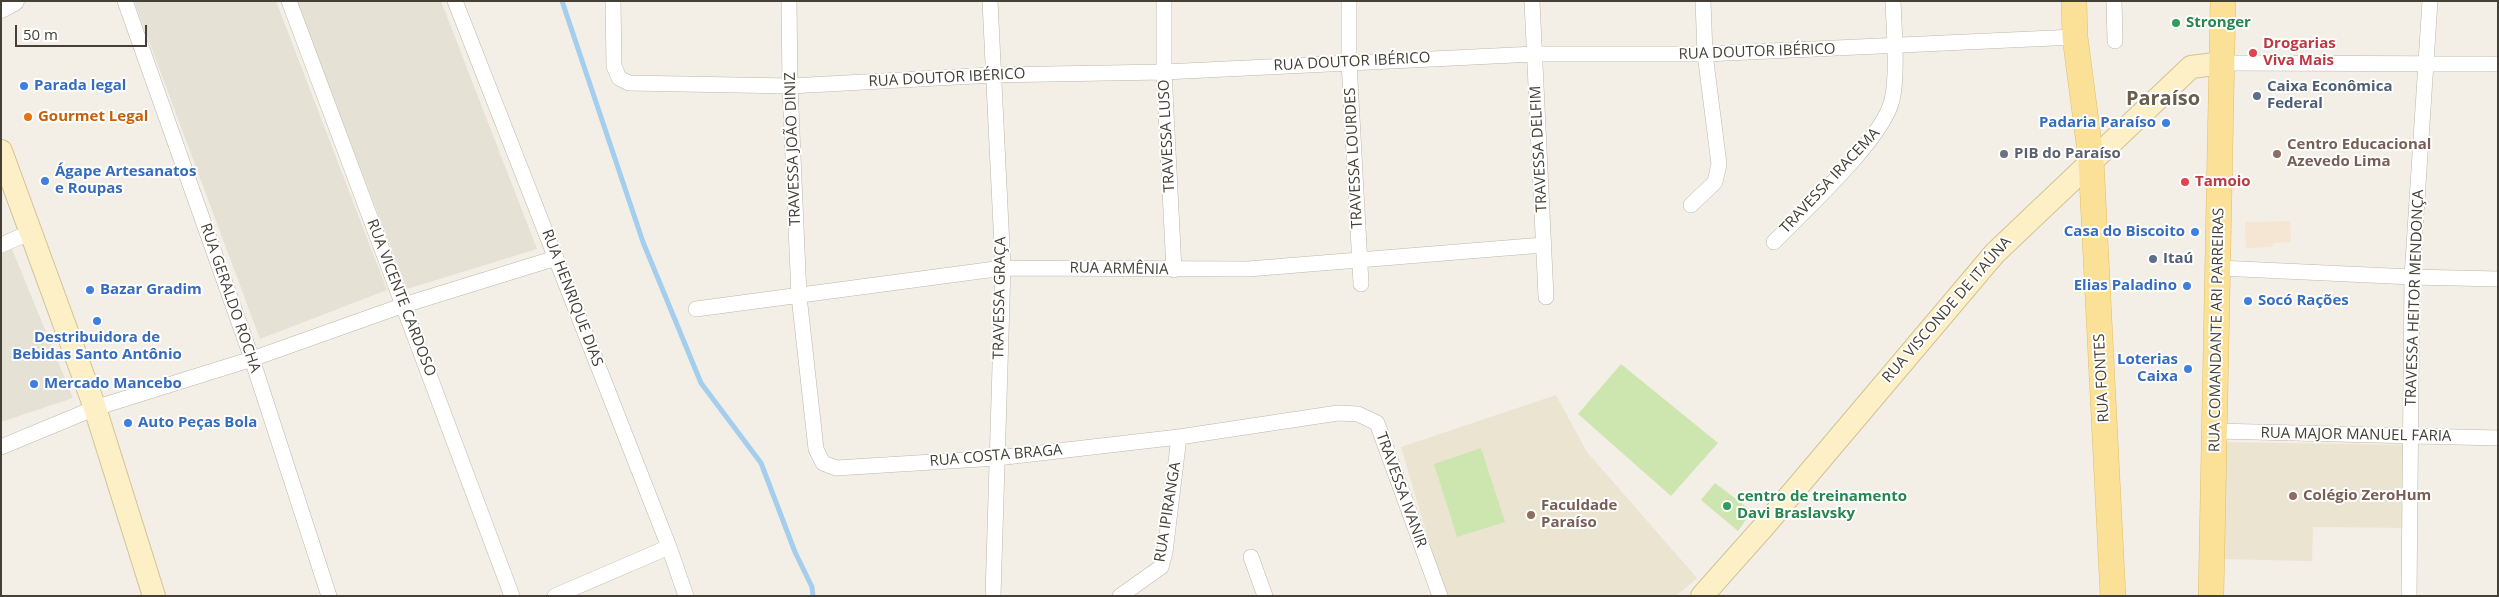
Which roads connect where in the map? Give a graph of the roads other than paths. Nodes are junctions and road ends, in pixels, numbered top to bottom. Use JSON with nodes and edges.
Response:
{"nodes":[{"id":1,"x":14,"y":1,"type":"edge"},
{"id":2,"x":125,"y":1,"type":"edge"},
{"id":3,"x":289,"y":1,"type":"edge"},
{"id":4,"x":455,"y":1,"type":"edge"},
{"id":5,"x":613,"y":1,"type":"edge"},
{"id":6,"x":789,"y":1,"type":"edge"},
{"id":7,"x":990,"y":1,"type":"edge"},
{"id":8,"x":1164,"y":1,"type":"edge"},
{"id":9,"x":1348,"y":1,"type":"edge"},
{"id":10,"x":1532,"y":1,"type":"edge"},
{"id":11,"x":1703,"y":1,"type":"edge"},
{"id":12,"x":1893,"y":1,"type":"edge"},
{"id":13,"x":2074,"y":1,"type":"edge"},
{"id":14,"x":2114,"y":1,"type":"edge"},
{"id":15,"x":2223,"y":1,"type":"edge"},
{"id":16,"x":2430,"y":1,"type":"edge"},
{"id":17,"x":1,"y":8,"type":"edge"},
{"id":18,"x":2075,"y":37,"type":"junction"},
{"id":19,"x":2115,"y":41,"type":"dead end"},
{"id":20,"x":1894,"y":47,"type":"junction"},
{"id":21,"x":1535,"y":54,"type":"junction"},
{"id":22,"x":1705,"y":54,"type":"junction"},
{"id":23,"x":1349,"y":62,"type":"junction"},
{"id":24,"x":2223,"y":63,"type":"junction"},
{"id":25,"x":2425,"y":63,"type":"junction"},
{"id":26,"x":2498,"y":64,"type":"edge"},
{"id":27,"x":1164,"y":72,"type":"junction"},
{"id":28,"x":993,"y":75,"type":"junction"},
{"id":29,"x":790,"y":86,"type":"junction"},
{"id":30,"x":1,"y":151,"type":"edge"},
{"id":31,"x":2091,"y":160,"type":"junction"},
{"id":32,"x":1691,"y":205,"type":"dead end"},
{"id":33,"x":30,"y":232,"type":"junction"},
{"id":34,"x":1774,"y":242,"type":"dead end"},
{"id":35,"x":1,"y":245,"type":"edge"},
{"id":36,"x":1543,"y":246,"type":"junction"},
{"id":37,"x":556,"y":258,"type":"junction"},
{"id":38,"x":1358,"y":261,"type":"junction"},
{"id":39,"x":1003,"y":268,"type":"junction"},
{"id":40,"x":2219,"y":268,"type":"junction"},
{"id":41,"x":1174,"y":270,"type":"junction"},
{"id":42,"x":2412,"y":278,"type":"junction"},
{"id":43,"x":2498,"y":279,"type":"edge"},
{"id":44,"x":1361,"y":284,"type":"dead end"},
{"id":45,"x":799,"y":296,"type":"junction"},
{"id":46,"x":1546,"y":297,"type":"dead end"},
{"id":47,"x":404,"y":305,"type":"junction"},
{"id":48,"x":696,"y":309,"type":"dead end"},
{"id":49,"x":252,"y":359,"type":"junction"},
{"id":50,"x":95,"y":408,"type":"junction"},
{"id":51,"x":1338,"y":414,"type":"joint"},
{"id":52,"x":2215,"y":431,"type":"junction"},
{"id":53,"x":2411,"y":436,"type":"junction"},
{"id":54,"x":1179,"y":437,"type":"junction"},
{"id":55,"x":2498,"y":438,"type":"edge"},
{"id":56,"x":1,"y":447,"type":"edge"},
{"id":57,"x":997,"y":458,"type":"junction"},
{"id":58,"x":669,"y":547,"type":"junction"},
{"id":59,"x":1251,"y":557,"type":"dead end"},
{"id":60,"x":1706,"y":595,"type":"edge"},
{"id":61,"x":154,"y":596,"type":"edge"},
{"id":62,"x":329,"y":596,"type":"edge"},
{"id":63,"x":512,"y":596,"type":"edge"},
{"id":64,"x":555,"y":596,"type":"edge"},
{"id":65,"x":686,"y":596,"type":"edge"},
{"id":66,"x":992,"y":596,"type":"edge"},
{"id":67,"x":1120,"y":596,"type":"edge"},
{"id":68,"x":1265,"y":596,"type":"edge"},
{"id":69,"x":1440,"y":596,"type":"edge"},
{"id":70,"x":2113,"y":596,"type":"edge"},
{"id":71,"x":2211,"y":596,"type":"edge"},
{"id":72,"x":2409,"y":596,"type":"edge"}],
"edges":[{"from":1,"to":17,"type":"street"},
{"from":2,"to":49,"type":"street","name":"RUA GERALDO ROCHA"},
{"from":3,"to":47,"type":"street","name":"RUA VICENTE CARDOSO"},
{"from":4,"to":37,"type":"street","name":"RUA HENRIQUE DIAS"},
{"from":5,"to":29,"type":"street","name":"RUA DOUTOR IBÉRICO"},
{"from":6,"to":29,"type":"street","name":"TRAVESSA JOÃO DINIZ"},
{"from":7,"to":28,"type":"street","name":"TRAVESSA GRAÇA"},
{"from":8,"to":27,"type":"street","name":"TRAVESSA LUSO"},
{"from":9,"to":23,"type":"street","name":"TRAVESSA LOURDES"},
{"from":10,"to":21,"type":"street","name":"TRAVESSA DELFIM"},
{"from":11,"to":22,"type":"street"},
{"from":12,"to":20,"type":"street","name":"TRAVESSA IRACEMA"},
{"from":13,"to":18,"type":"main road","name":"RUA FONTES"},
{"from":14,"to":19,"type":"street"},
{"from":15,"to":24,"type":"main road","name":"RUA COMANDANTE ARI PARREIRAS"},
{"from":16,"to":25,"type":"street","name":"TRAVESSA HEITOR MENDONÇA"},
{"from":18,"to":20,"type":"street","name":"RUA DOUTOR IBÉRICO"},
{"from":18,"to":31,"type":"main road","name":"RUA FONTES"},
{"from":20,"to":22,"type":"street","name":"RUA DOUTOR IBÉRICO"},
{"from":20,"to":34,"type":"street","name":"TRAVESSA IRACEMA"},
{"from":21,"to":22,"type":"street","name":"RUA DOUTOR IBÉRICO"},
{"from":21,"to":23,"type":"street","name":"RUA DOUTOR IBÉRICO"},
{"from":21,"to":36,"type":"street","name":"TRAVESSA DELFIM"},
{"from":22,"to":32,"type":"street"},
{"from":23,"to":27,"type":"street","name":"RUA DOUTOR IBÉRICO"},
{"from":23,"to":38,"type":"street","name":"TRAVESSA LOURDES"},
{"from":24,"to":25,"type":"street"},
{"from":24,"to":31,"type":"main road","name":"RUA VISCONDE DE ITAÚNA"},
{"from":24,"to":40,"type":"main road","name":"RUA COMANDANTE ARI PARREIRAS"},
{"from":25,"to":26,"type":"street"},
{"from":25,"to":42,"type":"street","name":"TRAVESSA HEITOR MENDONÇA"},
{"from":27,"to":28,"type":"street","name":"RUA DOUTOR IBÉRICO"},
{"from":27,"to":41,"type":"street","name":"TRAVESSA LUSO"},
{"from":28,"to":29,"type":"street","name":"RUA DOUTOR IBÉRICO"},
{"from":28,"to":39,"type":"street","name":"TRAVESSA GRAÇA"},
{"from":29,"to":45,"type":"street","name":"TRAVESSA JOÃO DINIZ"},
{"from":30,"to":33,"type":"main road"},
{"from":31,"to":60,"type":"main road","name":"RUA VISCONDE DE ITAÚNA"},
{"from":31,"to":70,"type":"main road","name":"RUA FONTES"},
{"from":33,"to":35,"type":"street"},
{"from":33,"to":50,"type":"main road"},
{"from":36,"to":38,"type":"street","name":"RUA ARMÊNIA"},
{"from":36,"to":46,"type":"street","name":"TRAVESSA DELFIM"},
{"from":37,"to":47,"type":"street"},
{"from":37,"to":58,"type":"street","name":"RUA HENRIQUE DIAS"},
{"from":38,"to":41,"type":"street","name":"RUA ARMÊNIA"},
{"from":38,"to":44,"type":"street","name":"TRAVESSA LOURDES"},
{"from":39,"to":41,"type":"street","name":"RUA ARMÊNIA"},
{"from":39,"to":45,"type":"street","name":"RUA ARMÊNIA"},
{"from":39,"to":57,"type":"street","name":"TRAVESSA GRAÇA"},
{"from":40,"to":42,"type":"street"},
{"from":40,"to":52,"type":"main road","name":"RUA COMANDANTE ARI PARREIRAS"},
{"from":42,"to":43,"type":"street"},
{"from":42,"to":53,"type":"street","name":"TRAVESSA HEITOR MENDONÇA"},
{"from":45,"to":48,"type":"street","name":"RUA ARMÊNIA"},
{"from":45,"to":57,"type":"street","name":"RUA COSTA BRAGA"},
{"from":47,"to":49,"type":"street"},
{"from":47,"to":63,"type":"street","name":"RUA VICENTE CARDOSO"},
{"from":49,"to":50,"type":"street"},
{"from":49,"to":62,"type":"street","name":"RUA GERALDO ROCHA"},
{"from":50,"to":56,"type":"street"},
{"from":50,"to":61,"type":"main road"},
{"from":51,"to":54,"type":"street","name":"RUA COSTA BRAGA"},
{"from":51,"to":69,"type":"street","name":"TRAVESSA IVANIR"},
{"from":52,"to":53,"type":"street","name":"RUA MAJOR MANUEL FARIA"},
{"from":52,"to":71,"type":"main road","name":"RUA COMANDANTE ARI PARREIRAS"},
{"from":53,"to":55,"type":"street","name":"RUA MAJOR MANUEL FARIA"},
{"from":53,"to":72,"type":"street","name":"TRAVESSA HEITOR MENDONÇA"},
{"from":54,"to":57,"type":"street","name":"RUA COSTA BRAGA"},
{"from":54,"to":67,"type":"street","name":"RUA IPIRANGA"},
{"from":57,"to":66,"type":"street","name":"TRAVESSA GRAÇA"},
{"from":58,"to":64,"type":"street"},
{"from":58,"to":65,"type":"street","name":"RUA HENRIQUE DIAS"},
{"from":59,"to":68,"type":"street"}]}
